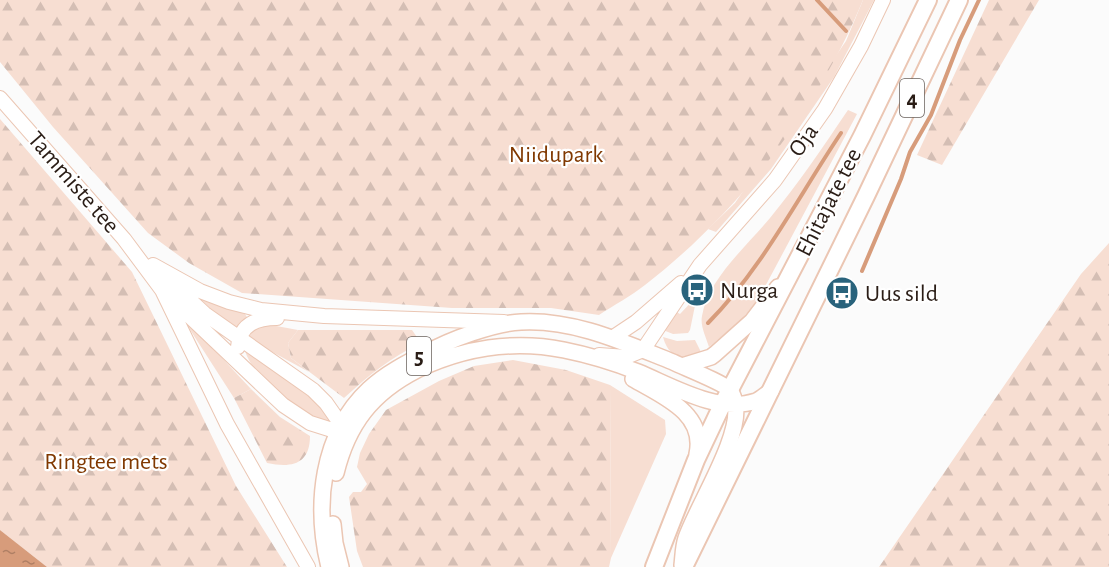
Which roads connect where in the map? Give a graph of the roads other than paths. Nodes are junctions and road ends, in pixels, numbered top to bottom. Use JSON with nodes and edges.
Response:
{"nodes":[{"id":1,"x":883,"y":0,"type":"edge"},
{"id":2,"x":927,"y":0,"type":"edge"},
{"id":3,"x":958,"y":0,"type":"edge"},
{"id":4,"x":0,"y":98,"type":"edge"},
{"id":5,"x":862,"y":136,"type":"junction"},
{"id":6,"x":124,"y":239,"type":"junction"},
{"id":7,"x":153,"y":265,"type":"junction"},
{"id":8,"x":700,"y":265,"type":"junction"},
{"id":9,"x":162,"y":290,"type":"junction"},
{"id":10,"x":324,"y":316,"type":"junction"},
{"id":11,"x":520,"y":322,"type":"junction"},
{"id":12,"x":612,"y":338,"type":"junction"},
{"id":13,"x":239,"y":339,"type":"junction"},
{"id":14,"x":643,"y":350,"type":"junction"},
{"id":15,"x":582,"y":354,"type":"junction"},
{"id":16,"x":243,"y":366,"type":"junction"},
{"id":17,"x":682,"y":366,"type":"junction"},
{"id":18,"x":771,"y":391,"type":"junction"},
{"id":19,"x":730,"y":399,"type":"junction"},
{"id":20,"x":342,"y":431,"type":"junction"},
{"id":21,"x":696,"y":460,"type":"junction"},
{"id":22,"x":308,"y":567,"type":"edge"},
{"id":23,"x":329,"y":567,"type":"edge"},
{"id":24,"x":341,"y":567,"type":"edge"},
{"id":25,"x":654,"y":567,"type":"edge"},
{"id":26,"x":683,"y":567,"type":"edge"}],
"edges":[{"from":1,"to":8,"type":"main road","name":"Oja"},
{"from":2,"to":5,"type":"highway","name":"Ehitajate tee","number":"4"},
{"from":3,"to":18,"type":"highway","name":"Ehitajate tee","number":"4"},
{"from":4,"to":6,"type":"main road","name":"Tammiste tee"},
{"from":5,"to":17,"type":"main road"},
{"from":5,"to":19,"type":"highway","name":"Ehitajate tee","number":"4"},
{"from":6,"to":7,"type":"main road"},
{"from":6,"to":9,"type":"main road"},
{"from":7,"to":10,"type":"main road"},
{"from":7,"to":13,"type":"main road"},
{"from":8,"to":12,"type":"main road","name":"Oja"},
{"from":8,"to":14,"type":"main road","name":"Oja"},
{"from":9,"to":16,"type":"main road"},
{"from":9,"to":22,"type":"main road"},
{"from":10,"to":11,"type":"main road"},
{"from":10,"to":13,"type":"main road"},
{"from":11,"to":12,"type":"main road","number":"5"},
{"from":11,"to":20,"type":"main road","number":"5"},
{"from":12,"to":14,"type":"main road","number":"5"},
{"from":13,"to":16,"type":"main road"},
{"from":13,"to":20,"type":"main road"},
{"from":14,"to":15,"type":"main road"},
{"from":14,"to":17,"type":"main road","number":"5"},
{"from":15,"to":19,"type":"main road","number":"5"},
{"from":15,"to":20,"type":"main road","number":"5"},
{"from":15,"to":21,"type":"main road"},
{"from":16,"to":20,"type":"main road"},
{"from":17,"to":19,"type":"main road","number":"5"},
{"from":18,"to":19,"type":"main road"},
{"from":18,"to":26,"type":"highway","name":"Ehitajate tee","number":"4"},
{"from":19,"to":21,"type":"highway","name":"Ehitajate tee","number":"4"},
{"from":19,"to":26,"type":"main road"},
{"from":20,"to":23,"type":"main road","number":"5"},
{"from":20,"to":24,"type":"main road","number":"5"},
{"from":21,"to":25,"type":"highway","name":"Ehitajate tee","number":"4"}]}
